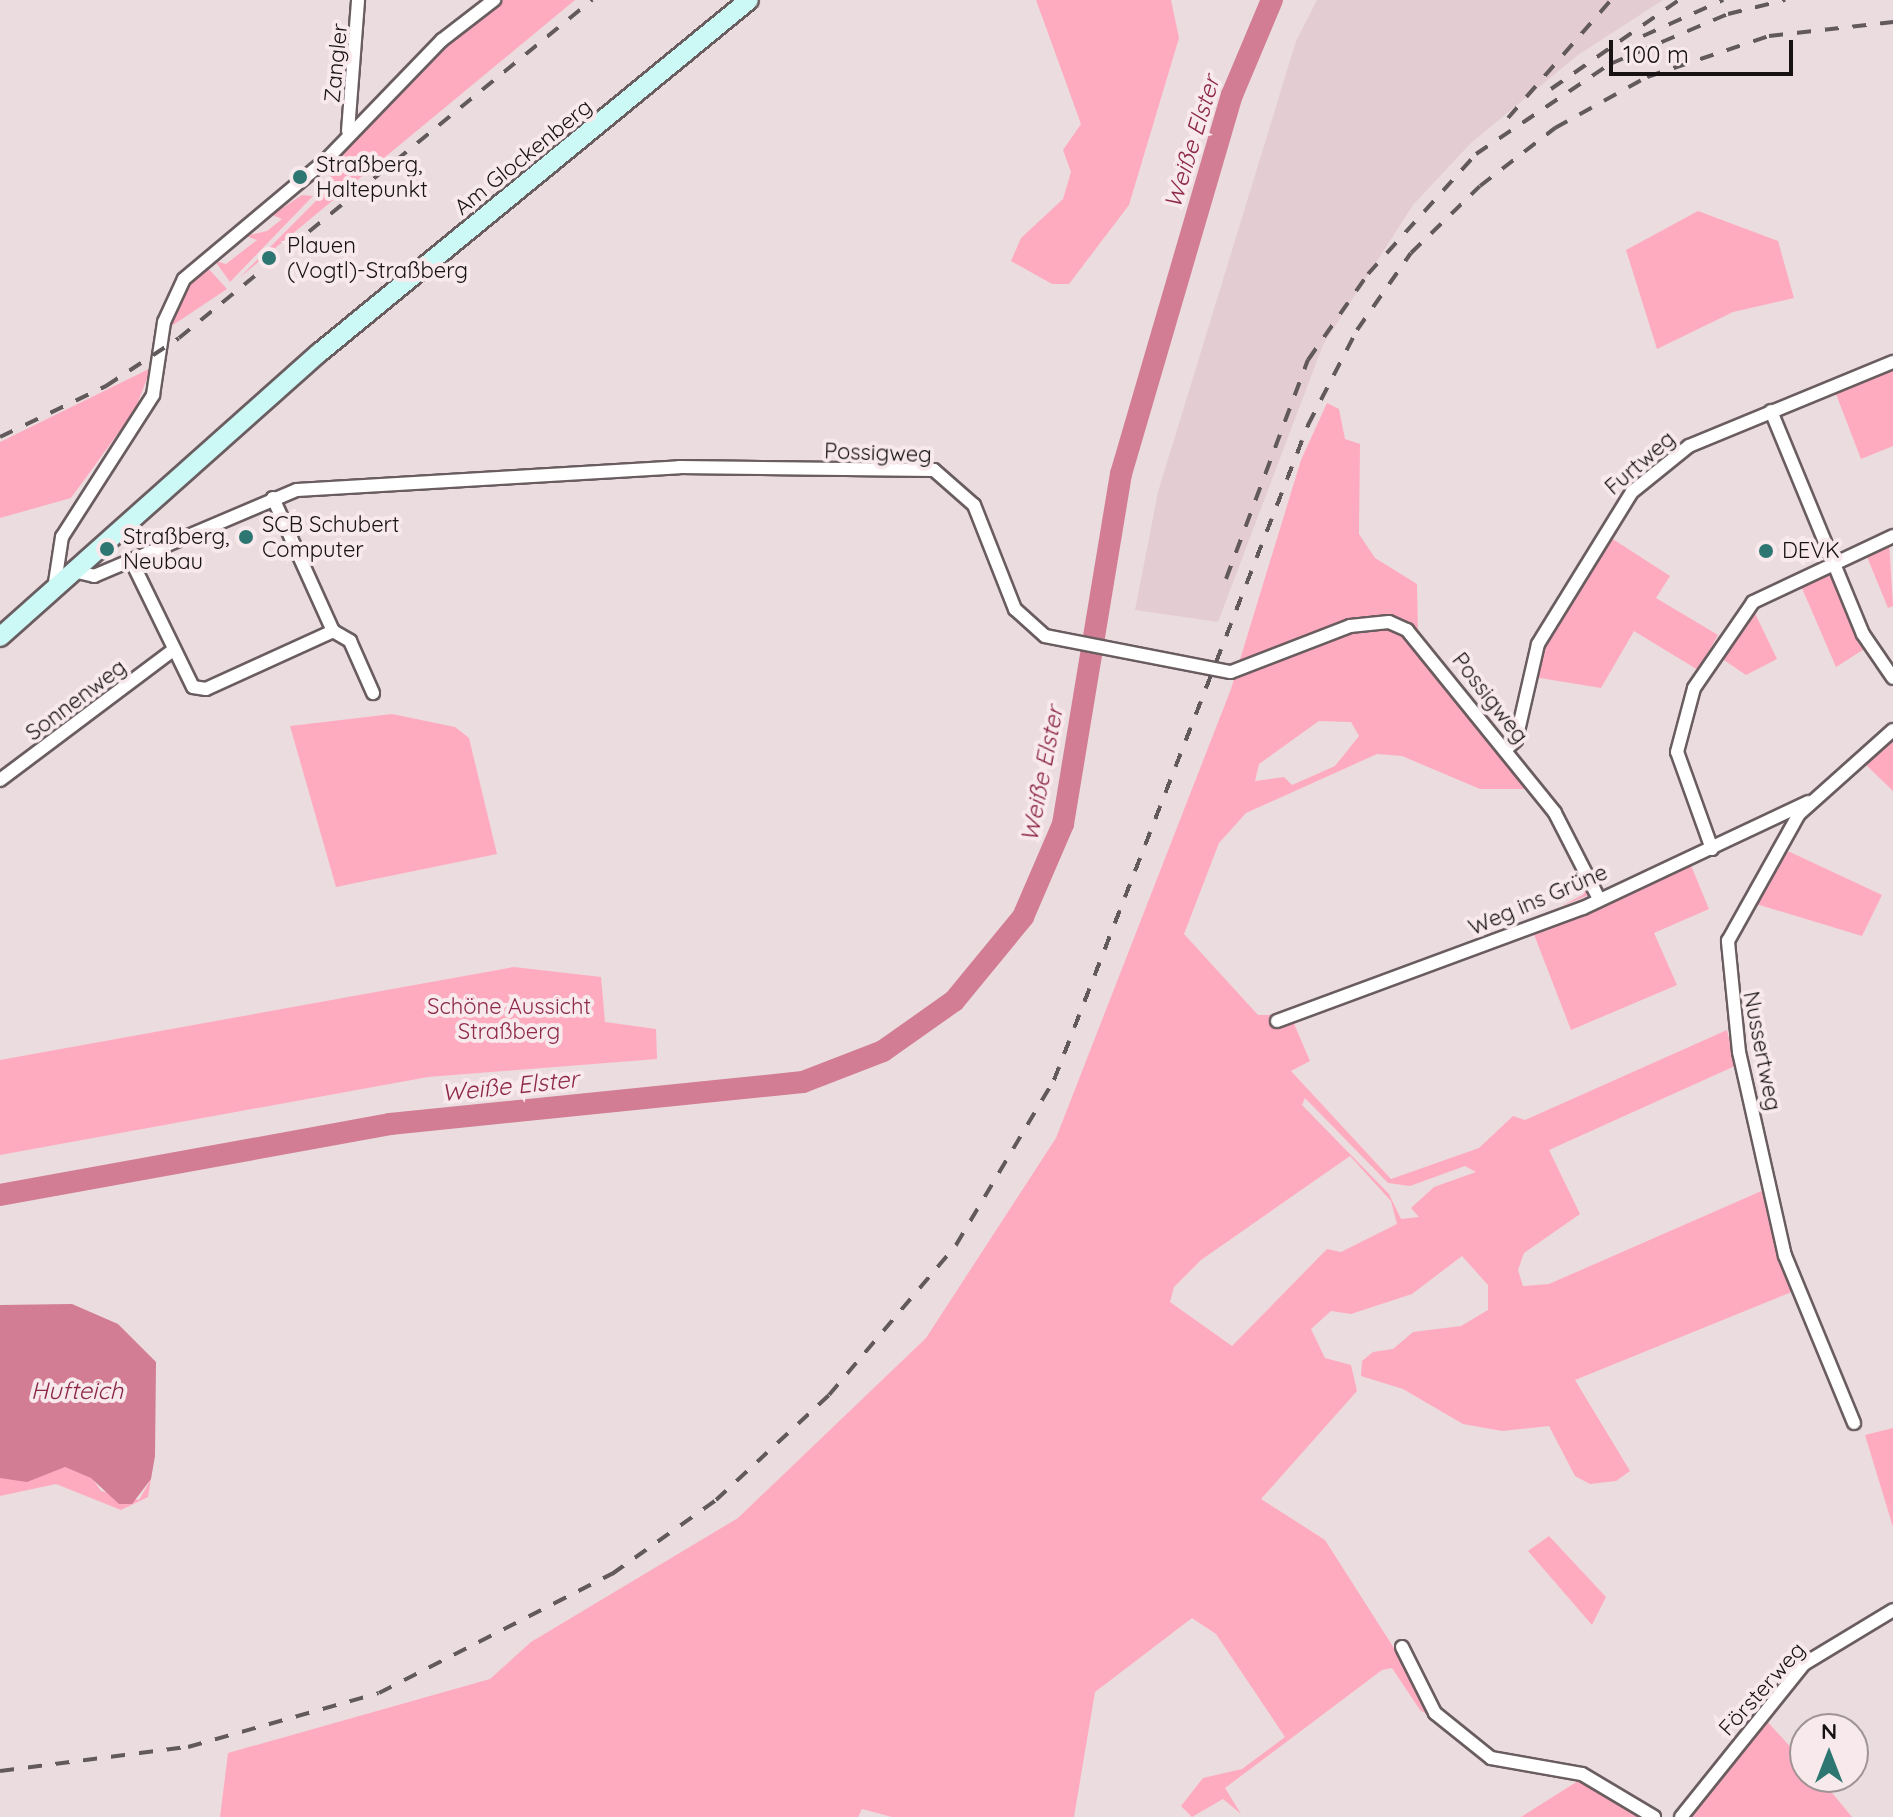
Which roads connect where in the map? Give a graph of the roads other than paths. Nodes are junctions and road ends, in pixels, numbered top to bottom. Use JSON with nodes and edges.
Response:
{"nodes":[{"id":1,"x":358,"y":0,"type":"edge"},
{"id":2,"x":494,"y":0,"type":"edge"},
{"id":3,"x":749,"y":0,"type":"edge"},
{"id":4,"x":348,"y":131,"type":"junction"},
{"id":5,"x":1893,"y":362,"type":"edge"},
{"id":6,"x":1771,"y":411,"type":"junction"},
{"id":7,"x":273,"y":498,"type":"junction"},
{"id":8,"x":1893,"y":536,"type":"edge"},
{"id":9,"x":131,"y":560,"type":"junction"},
{"id":10,"x":1832,"y":561,"type":"junction"},
{"id":11,"x":73,"y":571,"type":"junction"},
{"id":12,"x":54,"y":589,"type":"junction"},
{"id":13,"x":333,"y":631,"type":"junction"},
{"id":14,"x":0,"y":637,"type":"edge"},
{"id":15,"x":173,"y":650,"type":"junction"},
{"id":16,"x":1893,"y":678,"type":"edge"},
{"id":17,"x":373,"y":693,"type":"dead end"},
{"id":18,"x":1893,"y":730,"type":"edge"},
{"id":19,"x":1505,"y":750,"type":"junction"},
{"id":20,"x":0,"y":780,"type":"edge"},
{"id":21,"x":1809,"y":803,"type":"junction"},
{"id":22,"x":1712,"y":849,"type":"junction"},
{"id":23,"x":1598,"y":897,"type":"junction"},
{"id":24,"x":1277,"y":1021,"type":"dead end"},
{"id":25,"x":1854,"y":1423,"type":"dead end"},
{"id":26,"x":1893,"y":1610,"type":"edge"},
{"id":27,"x":1402,"y":1647,"type":"dead end"},
{"id":28,"x":1654,"y":1817,"type":"edge"},
{"id":29,"x":1681,"y":1817,"type":"edge"}],
"edges":[{"from":1,"to":4,"type":"street","name":"Zangler"},
{"from":2,"to":4,"type":"street"},
{"from":3,"to":11,"type":"main road","name":"Am Glockenberg"},
{"from":4,"to":12,"type":"street"},
{"from":5,"to":6,"type":"street","name":"Furtweg"},
{"from":6,"to":10,"type":"street"},
{"from":6,"to":19,"type":"street","name":"Furtweg"},
{"from":7,"to":9,"type":"street","name":"Possigweg"},
{"from":7,"to":13,"type":"street"},
{"from":7,"to":19,"type":"street","name":"Possigweg"},
{"from":8,"to":10,"type":"street"},
{"from":9,"to":11,"type":"street","name":"Possigweg"},
{"from":9,"to":15,"type":"street"},
{"from":10,"to":16,"type":"street"},
{"from":10,"to":22,"type":"street"},
{"from":11,"to":12,"type":"main road","name":"Am Glockenberg"},
{"from":12,"to":14,"type":"main road","name":"Am Glockenberg"},
{"from":13,"to":15,"type":"street"},
{"from":13,"to":17,"type":"street"},
{"from":15,"to":20,"type":"street","name":"Sonnenweg"},
{"from":18,"to":21,"type":"street","name":"Nussertweg"},
{"from":19,"to":23,"type":"street","name":"Possigweg"},
{"from":21,"to":22,"type":"street","name":"Weg ins Grüne"},
{"from":21,"to":25,"type":"street","name":"Nussertweg"},
{"from":22,"to":23,"type":"street","name":"Weg ins Grüne"},
{"from":23,"to":24,"type":"street","name":"Weg ins Grüne"},
{"from":26,"to":29,"type":"street","name":"Försterweg"},
{"from":27,"to":28,"type":"street"}]}
